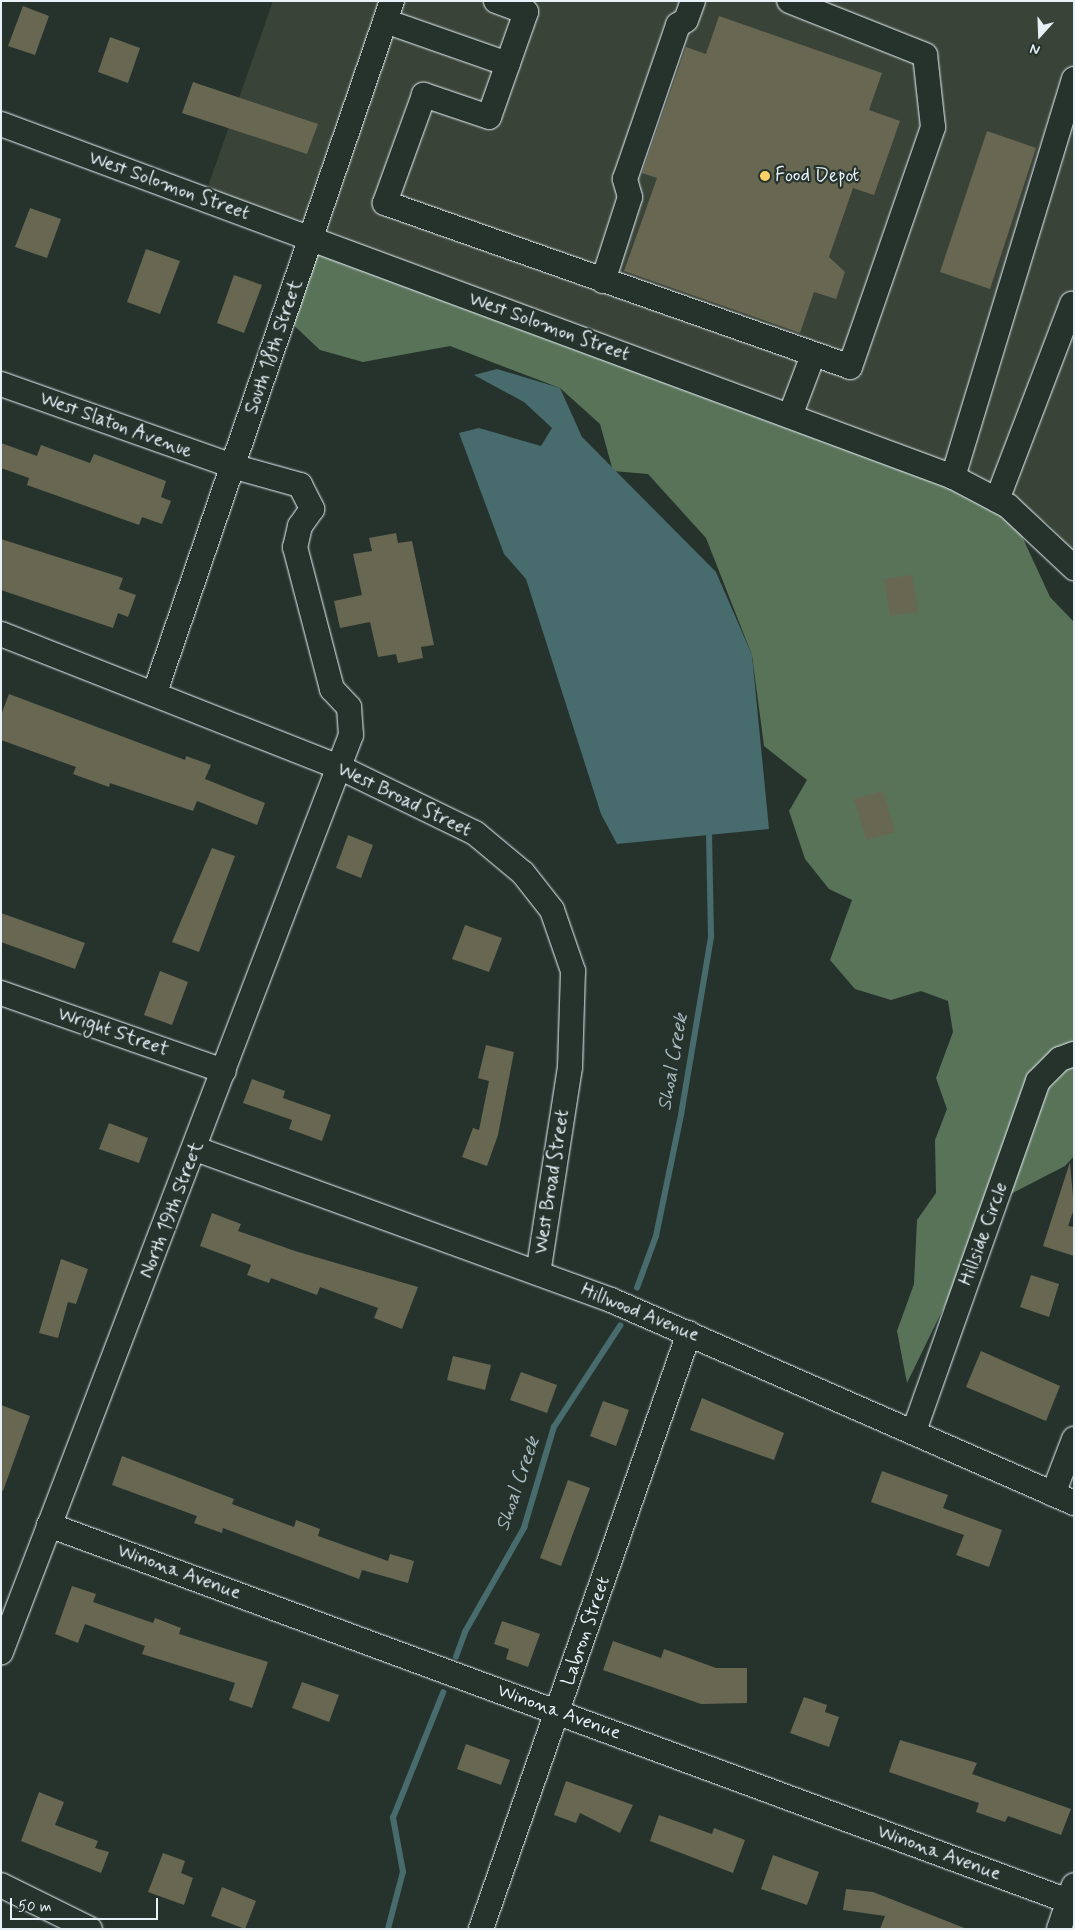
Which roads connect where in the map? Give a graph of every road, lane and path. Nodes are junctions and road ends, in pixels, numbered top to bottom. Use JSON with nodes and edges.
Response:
{"nodes":[{"id":1,"x":496,"y":1,"type":"edge"},
{"id":2,"x":693,"y":1,"type":"edge"},
{"id":3,"x":790,"y":1,"type":"edge"},
{"id":4,"x":389,"y":6,"type":"edge"},
{"id":5,"x":508,"y":64,"type":"junction"},
{"id":6,"x":1074,"y":79,"type":"edge"},
{"id":7,"x":1,"y":124,"type":"edge"},
{"id":8,"x":311,"y":239,"type":"junction"},
{"id":9,"x":603,"y":281,"type":"junction"},
{"id":10,"x":1072,"y":304,"type":"dead end"},
{"id":11,"x":813,"y":355,"type":"junction"},
{"id":12,"x":1,"y":384,"type":"edge"},
{"id":13,"x":790,"y":416,"type":"junction"},
{"id":14,"x":232,"y":466,"type":"junction"},
{"id":15,"x":953,"y":476,"type":"junction"},
{"id":16,"x":997,"y":500,"type":"junction"},
{"id":17,"x":1074,"y":568,"type":"edge"},
{"id":18,"x":1,"y":634,"type":"edge"},
{"id":19,"x":155,"y":692,"type":"junction"},
{"id":20,"x":339,"y":766,"type":"junction"},
{"id":21,"x":1,"y":993,"type":"edge"},
{"id":22,"x":1074,"y":1054,"type":"edge"},
{"id":23,"x":224,"y":1071,"type":"junction"},
{"id":24,"x":196,"y":1149,"type":"junction"},
{"id":25,"x":538,"y":1273,"type":"junction"},
{"id":26,"x":689,"y":1333,"type":"junction"},
{"id":27,"x":914,"y":1430,"type":"junction"},
{"id":28,"x":1074,"y":1439,"type":"edge"},
{"id":29,"x":1064,"y":1498,"type":"edge"},
{"id":30,"x":49,"y":1525,"type":"junction"},
{"id":31,"x":1,"y":1652,"type":"edge"},
{"id":32,"x":558,"y":1712,"type":"junction"},
{"id":33,"x":1,"y":1885,"type":"edge"},
{"id":34,"x":1071,"y":1893,"type":"edge"},
{"id":35,"x":90,"y":1929,"type":"edge"},
{"id":36,"x":481,"y":1929,"type":"edge"},
{"id":37,"x":1059,"y":1929,"type":"edge"}],
"edges":[{"from":1,"to":5,"type":"street"},
{"from":2,"to":9,"type":"street"},
{"from":3,"to":11,"type":"street"},
{"from":4,"to":5,"type":"street"},
{"from":4,"to":8,"type":"street","name":"South 18th Street"},
{"from":5,"to":9,"type":"street"},
{"from":6,"to":15,"type":"street"},
{"from":7,"to":8,"type":"street","name":"West Solomon Street"},
{"from":8,"to":13,"type":"street","name":"West Solomon Street"},
{"from":8,"to":14,"type":"street","name":"South 18th Street"},
{"from":9,"to":11,"type":"street"},
{"from":10,"to":16,"type":"street"},
{"from":11,"to":13,"type":"street"},
{"from":12,"to":14,"type":"street","name":"West Slaton Avenue"},
{"from":13,"to":15,"type":"street","name":"West Solomon Street"},
{"from":14,"to":19,"type":"street","name":"South 18th Street"},
{"from":14,"to":20,"type":"street","name":"West Slaton Avenue"},
{"from":15,"to":16,"type":"street","name":"West Solomon Street"},
{"from":16,"to":17,"type":"street","name":"West Solomon Street"},
{"from":18,"to":19,"type":"street","name":"West Broad Street"},
{"from":19,"to":20,"type":"street","name":"West Broad Street"},
{"from":20,"to":23,"type":"street","name":"North 19th Street"},
{"from":20,"to":25,"type":"street","name":"West Broad Street"},
{"from":21,"to":23,"type":"street","name":"Wright Street"},
{"from":22,"to":27,"type":"street","name":"Hillside Circle"},
{"from":23,"to":24,"type":"street","name":"North 19th Street"},
{"from":24,"to":25,"type":"street","name":"Hillwood Avenue"},
{"from":24,"to":30,"type":"street","name":"North 19th Street"},
{"from":25,"to":26,"type":"street","name":"Hillwood Avenue"},
{"from":26,"to":27,"type":"street","name":"Hillwood Avenue"},
{"from":26,"to":32,"type":"street","name":"Labron Street"},
{"from":27,"to":29,"type":"street","name":"Hillwood Avenue"},
{"from":28,"to":29,"type":"street"},
{"from":30,"to":31,"type":"street","name":"North 19th Street"},
{"from":30,"to":32,"type":"street","name":"Winona Avenue"},
{"from":32,"to":34,"type":"street","name":"Winona Avenue"},
{"from":32,"to":36,"type":"street","name":"Labron Street"},
{"from":33,"to":35,"type":"street"},
{"from":34,"to":37,"type":"street"}]}
